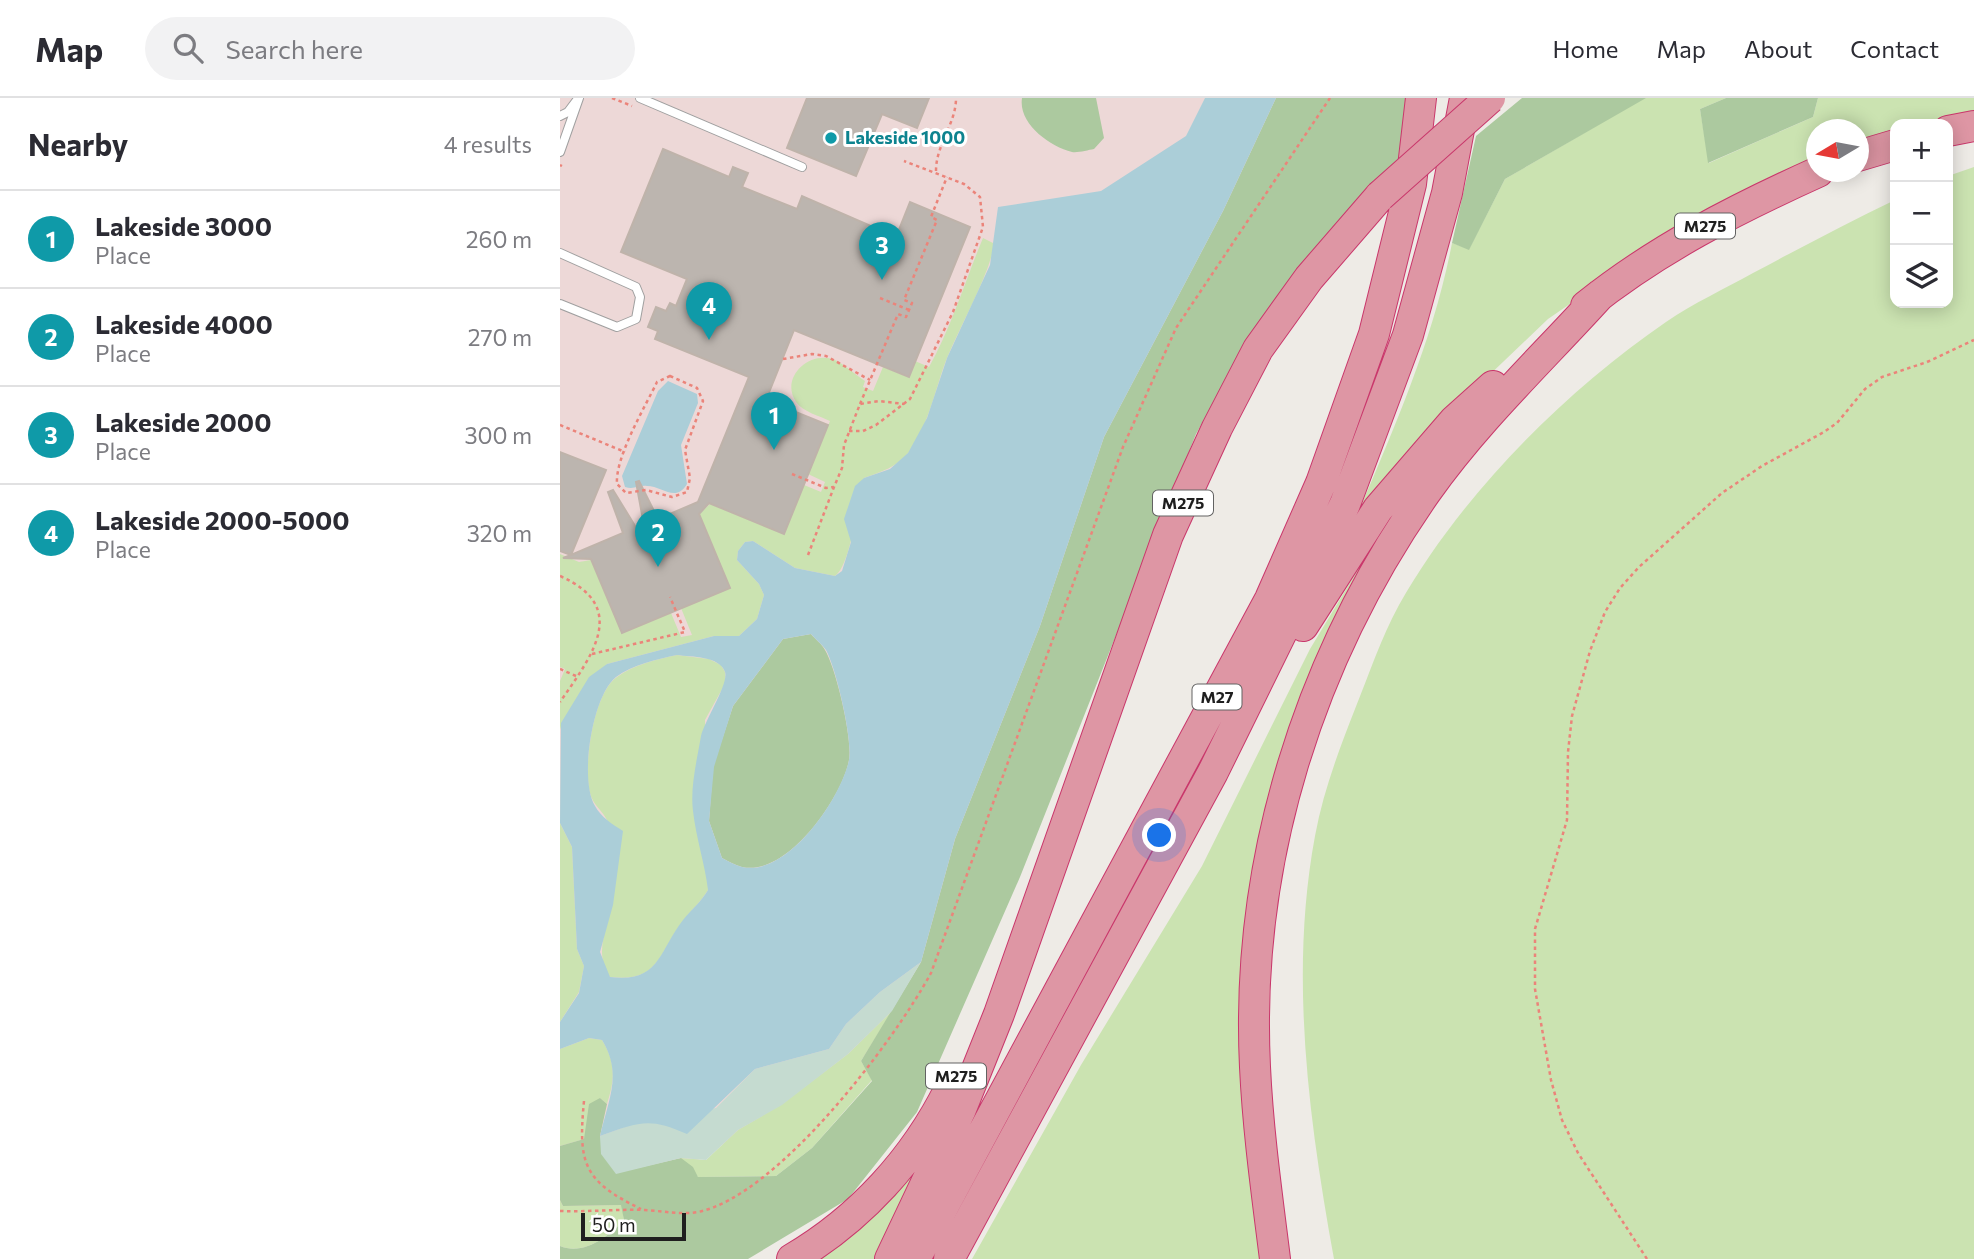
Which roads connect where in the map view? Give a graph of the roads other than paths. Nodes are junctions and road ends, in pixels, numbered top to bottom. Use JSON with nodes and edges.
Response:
{"nodes":[{"id":1,"x":579,"y":98,"type":"edge"},
{"id":2,"x":640,"y":98,"type":"edge"},
{"id":3,"x":1421,"y":98,"type":"edge"},
{"id":4,"x":1465,"y":98,"type":"edge"},
{"id":5,"x":1490,"y":98,"type":"edge"},
{"id":6,"x":560,"y":116,"type":"edge"},
{"id":7,"x":1974,"y":125,"type":"edge"},
{"id":8,"x":1953,"y":130,"type":"edge"},
{"id":9,"x":1890,"y":146,"type":"edge"},
{"id":10,"x":560,"y":152,"type":"edge"},
{"id":11,"x":1869,"y":153,"type":"edge"},
{"id":12,"x":802,"y":167,"type":"dead end"},
{"id":13,"x":1806,"y":178,"type":"edge"},
{"id":14,"x":560,"y":253,"type":"edge"},
{"id":15,"x":1600,"y":295,"type":"junction"},
{"id":16,"x":560,"y":304,"type":"edge"},
{"id":17,"x":1213,"y":772,"type":"junction"},
{"id":18,"x":1057,"y":849,"type":"junction"},
{"id":19,"x":792,"y":1259,"type":"edge"},
{"id":20,"x":890,"y":1259,"type":"edge"},
{"id":21,"x":915,"y":1259,"type":"edge"},
{"id":22,"x":949,"y":1259,"type":"edge"},
{"id":23,"x":1275,"y":1259,"type":"edge"}],
"edges":[{"from":1,"to":6,"type":"lane"},
{"from":1,"to":10,"type":"lane"},
{"from":2,"to":12,"type":"lane"},
{"from":3,"to":21,"type":"highway","number":"M27"},
{"from":4,"to":17,"type":"highway","number":"M27"},
{"from":5,"to":18,"type":"highway","number":"M275","bridge":true},
{"from":7,"to":8,"type":"highway"},
{"from":9,"to":11,"type":"highway"},
{"from":13,"to":15,"type":"highway","number":"M275"},
{"from":14,"to":16,"type":"lane"},
{"from":15,"to":17,"type":"highway"},
{"from":15,"to":23,"type":"highway","number":"M275"},
{"from":17,"to":22,"type":"highway","number":"M27"},
{"from":18,"to":19,"type":"highway","number":"M275"},
{"from":18,"to":20,"type":"highway"}]}
